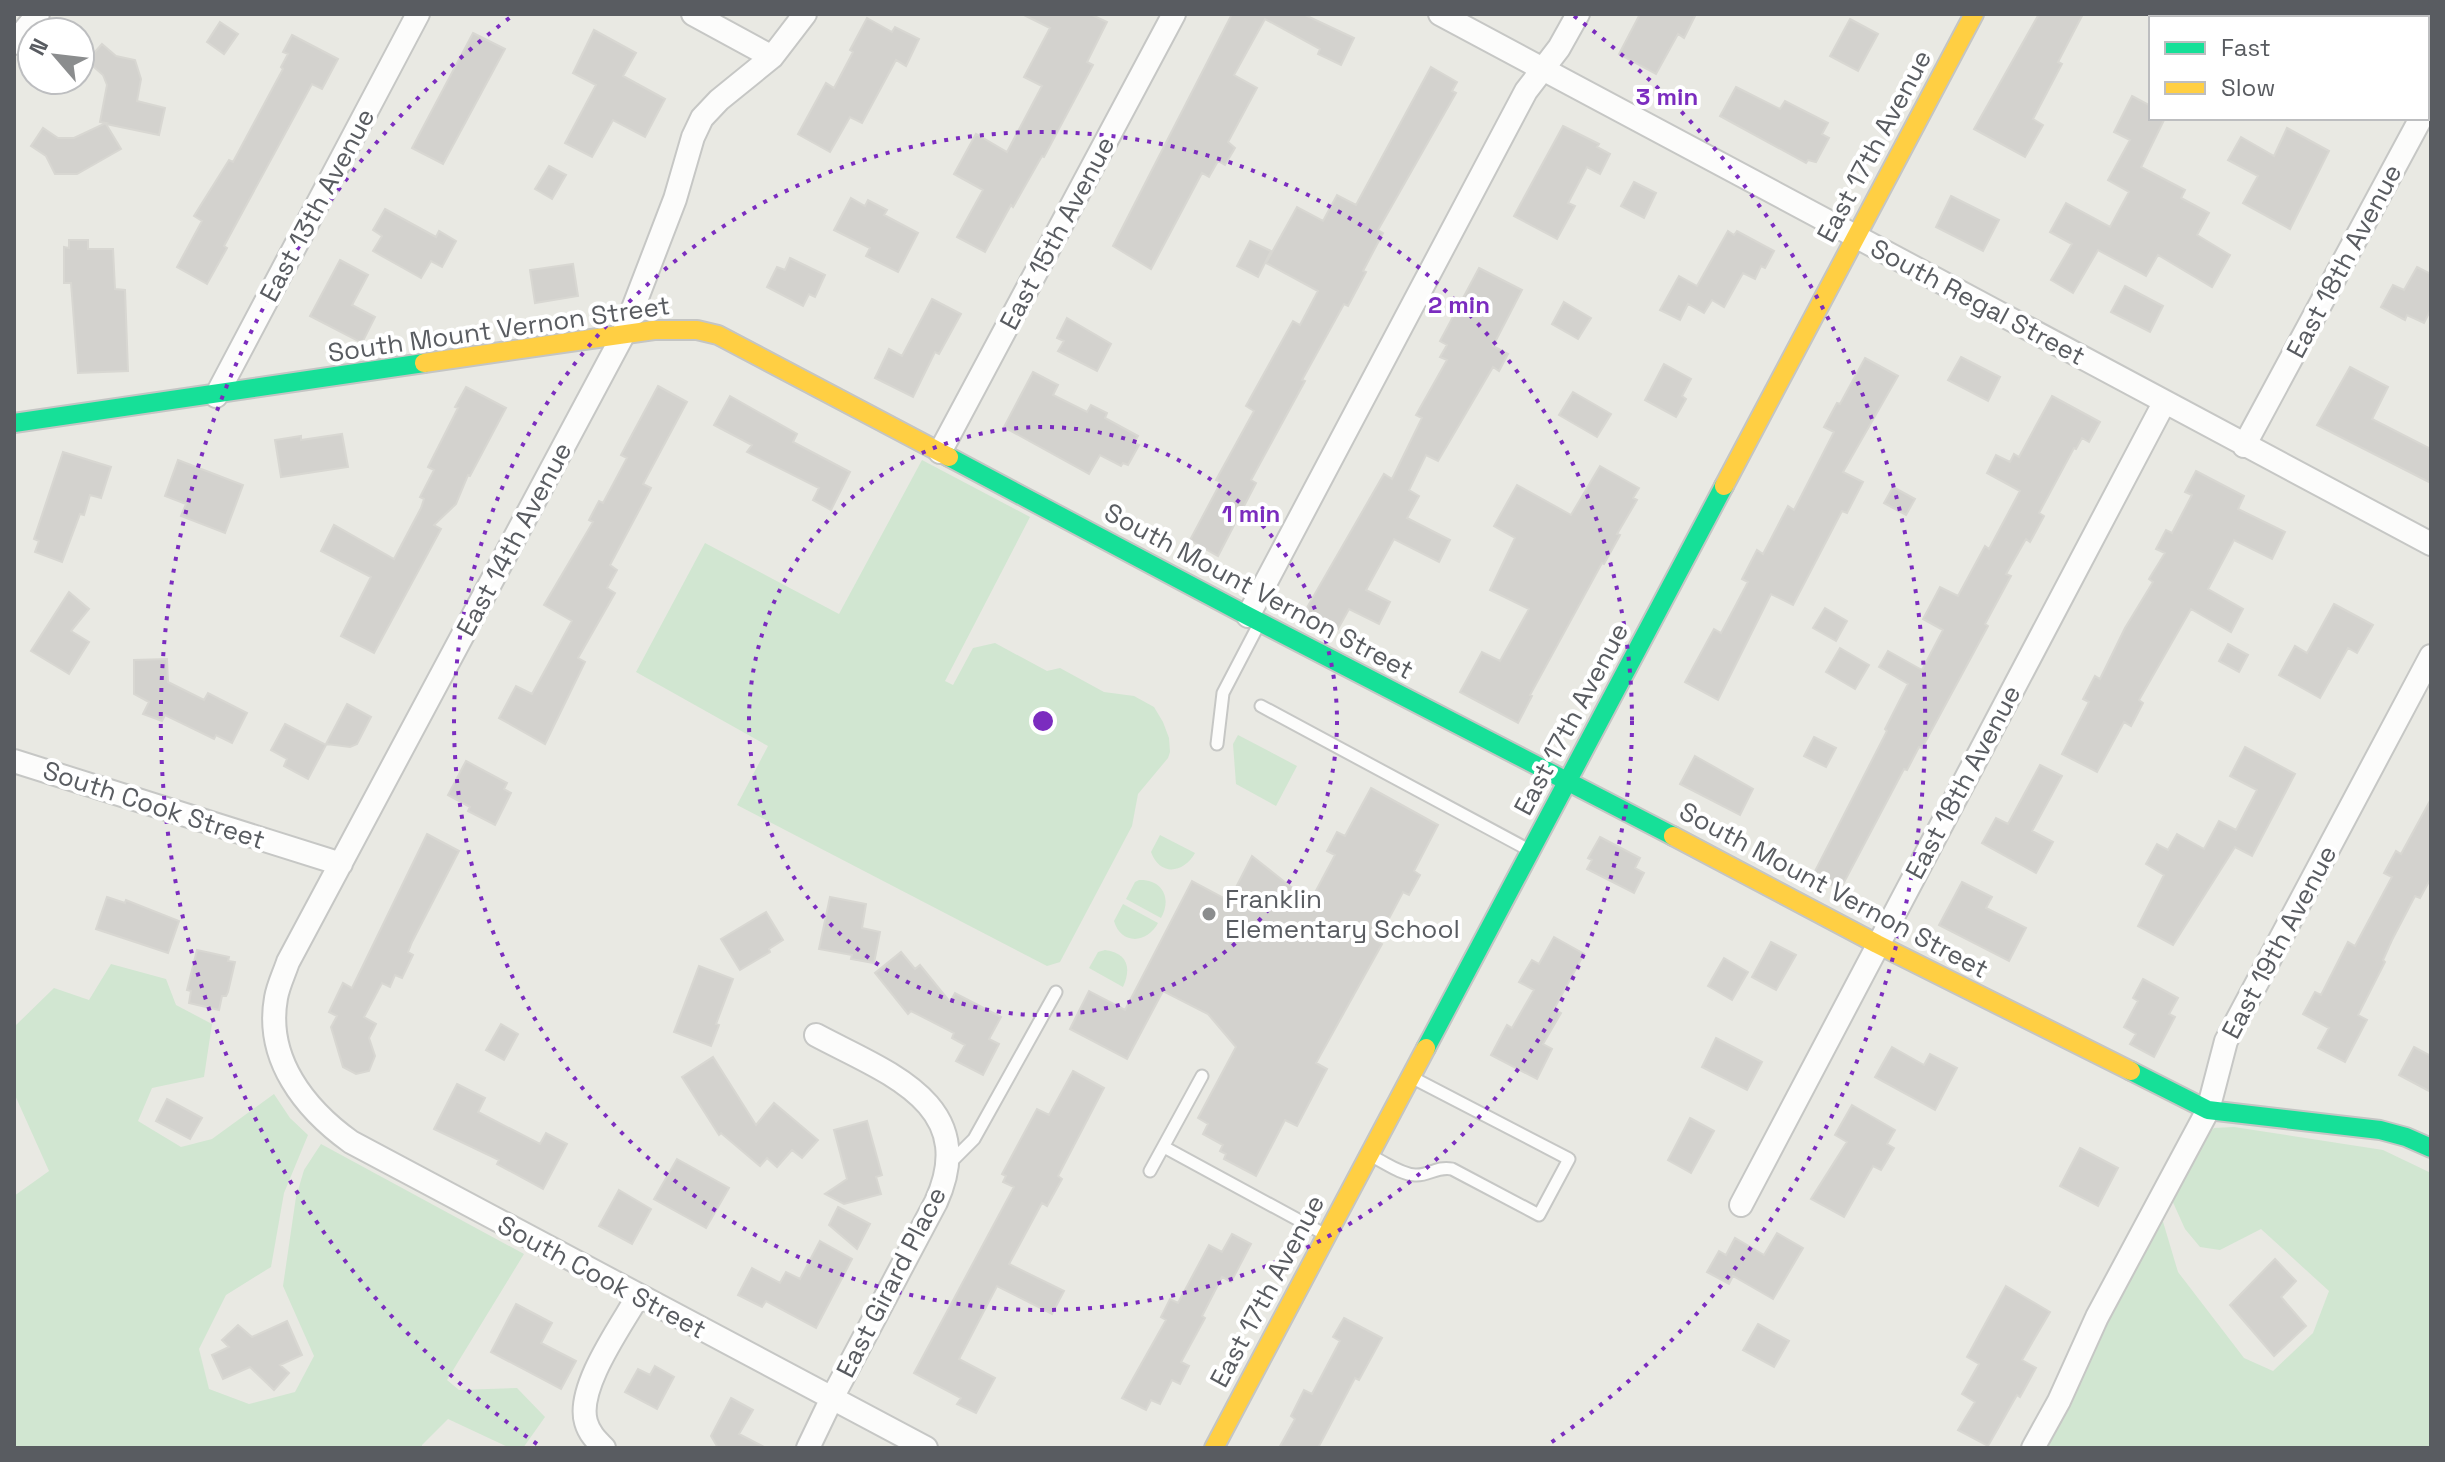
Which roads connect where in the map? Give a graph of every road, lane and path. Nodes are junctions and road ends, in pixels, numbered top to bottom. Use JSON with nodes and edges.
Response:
{"nodes":[{"id":1,"x":38,"y":14,"type":"edge"},
{"id":2,"x":418,"y":14,"type":"edge"},
{"id":3,"x":693,"y":14,"type":"edge"},
{"id":4,"x":805,"y":14,"type":"edge"},
{"id":5,"x":1174,"y":14,"type":"edge"},
{"id":6,"x":1440,"y":14,"type":"edge"},
{"id":7,"x":1578,"y":14,"type":"edge"},
{"id":8,"x":1974,"y":14,"type":"edge"},
{"id":9,"x":14,"y":43,"type":"edge"},
{"id":10,"x":772,"y":57,"type":"junction"},
{"id":11,"x":1544,"y":69,"type":"junction"},
{"id":12,"x":2420,"y":120,"type":"edge"},
{"id":13,"x":1855,"y":236,"type":"junction"},
{"id":14,"x":622,"y":337,"type":"junction"},
{"id":15,"x":216,"y":396,"type":"junction"},
{"id":16,"x":2164,"y":403,"type":"junction"},
{"id":17,"x":14,"y":423,"type":"edge"},
{"id":18,"x":2244,"y":446,"type":"junction"},
{"id":19,"x":940,"y":452,"type":"junction"},
{"id":20,"x":2431,"y":544,"type":"edge"},
{"id":21,"x":1254,"y":619,"type":"junction"},
{"id":22,"x":2431,"y":656,"type":"edge"},
{"id":23,"x":1261,"y":706,"type":"dead end"},
{"id":24,"x":1217,"y":744,"type":"dead end"},
{"id":25,"x":14,"y":761,"type":"edge"},
{"id":26,"x":1568,"y":780,"type":"junction"},
{"id":27,"x":1531,"y":851,"type":"junction"},
{"id":28,"x":341,"y":864,"type":"junction"},
{"id":29,"x":1877,"y":944,"type":"junction"},
{"id":30,"x":1056,"y":992,"type":"dead end"},
{"id":31,"x":816,"y":1035,"type":"dead end"},
{"id":32,"x":1202,"y":1076,"type":"dead end"},
{"id":33,"x":1411,"y":1076,"type":"junction"},
{"id":34,"x":294,"y":1086,"type":"joint"},
{"id":35,"x":2208,"y":1110,"type":"junction"},
{"id":36,"x":1164,"y":1147,"type":"junction"},
{"id":37,"x":2431,"y":1148,"type":"edge"},
{"id":38,"x":1369,"y":1155,"type":"junction"},
{"id":39,"x":948,"y":1165,"type":"junction"},
{"id":40,"x":1150,"y":1171,"type":"dead end"},
{"id":41,"x":1741,"y":1205,"type":"dead end"},
{"id":42,"x":1327,"y":1235,"type":"junction"},
{"id":43,"x":638,"y":1296,"type":"junction"},
{"id":44,"x":832,"y":1398,"type":"junction"},
{"id":45,"x":604,"y":1448,"type":"edge"},
{"id":46,"x":808,"y":1448,"type":"edge"},
{"id":47,"x":926,"y":1448,"type":"edge"},
{"id":48,"x":1214,"y":1448,"type":"edge"},
{"id":49,"x":2033,"y":1448,"type":"edge"}],
"edges":[{"from":1,"to":9,"type":"street"},
{"from":2,"to":15,"type":"street","name":"East 13th Avenue"},
{"from":3,"to":10,"type":"street"},
{"from":4,"to":10,"type":"street","name":"East 14th Avenue"},
{"from":5,"to":19,"type":"street","name":"East 15th Avenue"},
{"from":6,"to":11,"type":"street","name":"South Regal Street"},
{"from":7,"to":11,"type":"street"},
{"from":8,"to":13,"type":"street","name":"East 17th Avenue"},
{"from":10,"to":14,"type":"street","name":"East 14th Avenue"},
{"from":11,"to":13,"type":"street","name":"South Regal Street"},
{"from":11,"to":21,"type":"street"},
{"from":12,"to":18,"type":"street","name":"East 18th Avenue"},
{"from":13,"to":16,"type":"street","name":"South Regal Street"},
{"from":13,"to":26,"type":"street","name":"East 17th Avenue"},
{"from":14,"to":15,"type":"street","name":"South Mount Vernon Street"},
{"from":14,"to":19,"type":"street","name":"South Mount Vernon Street"},
{"from":14,"to":28,"type":"street","name":"East 14th Avenue"},
{"from":15,"to":17,"type":"street","name":"South Mount Vernon Street"},
{"from":16,"to":18,"type":"street","name":"South Regal Street"},
{"from":16,"to":29,"type":"street","name":"East 18th Avenue"},
{"from":18,"to":20,"type":"street","name":"South Regal Street"},
{"from":19,"to":21,"type":"street","name":"South Mount Vernon Street"},
{"from":21,"to":24,"type":"lane"},
{"from":21,"to":26,"type":"street","name":"South Mount Vernon Street"},
{"from":22,"to":35,"type":"street","name":"East 19th Avenue"},
{"from":23,"to":27,"type":"lane"},
{"from":25,"to":28,"type":"street","name":"South Cook Street"},
{"from":26,"to":27,"type":"street","name":"East 17th Avenue"},
{"from":26,"to":29,"type":"street","name":"South Mount Vernon Street"},
{"from":27,"to":33,"type":"street","name":"East 17th Avenue"},
{"from":28,"to":34,"type":"street","name":"East 14th Avenue"},
{"from":29,"to":35,"type":"street","name":"South Mount Vernon Street"},
{"from":29,"to":41,"type":"street","name":"East 18th Avenue"},
{"from":30,"to":39,"type":"lane"},
{"from":31,"to":39,"type":"street","name":"East Girard Place"},
{"from":32,"to":36,"type":"lane"},
{"from":33,"to":38,"type":"street","name":"East 17th Avenue"},
{"from":33,"to":38,"type":"lane"},
{"from":34,"to":43,"type":"street","name":"South Cook Street"},
{"from":35,"to":37,"type":"street","name":"South Mount Vernon Street"},
{"from":35,"to":49,"type":"street","name":"East 19th Avenue"},
{"from":36,"to":40,"type":"lane"},
{"from":36,"to":42,"type":"lane"},
{"from":38,"to":42,"type":"street","name":"East 17th Avenue"},
{"from":39,"to":44,"type":"street","name":"East Girard Place"},
{"from":42,"to":48,"type":"street","name":"East 17th Avenue"},
{"from":43,"to":44,"type":"street","name":"South Cook Street"},
{"from":43,"to":45,"type":"street"},
{"from":44,"to":46,"type":"street","name":"East Girard Place"},
{"from":44,"to":47,"type":"street","name":"South Cook Street"}]}
